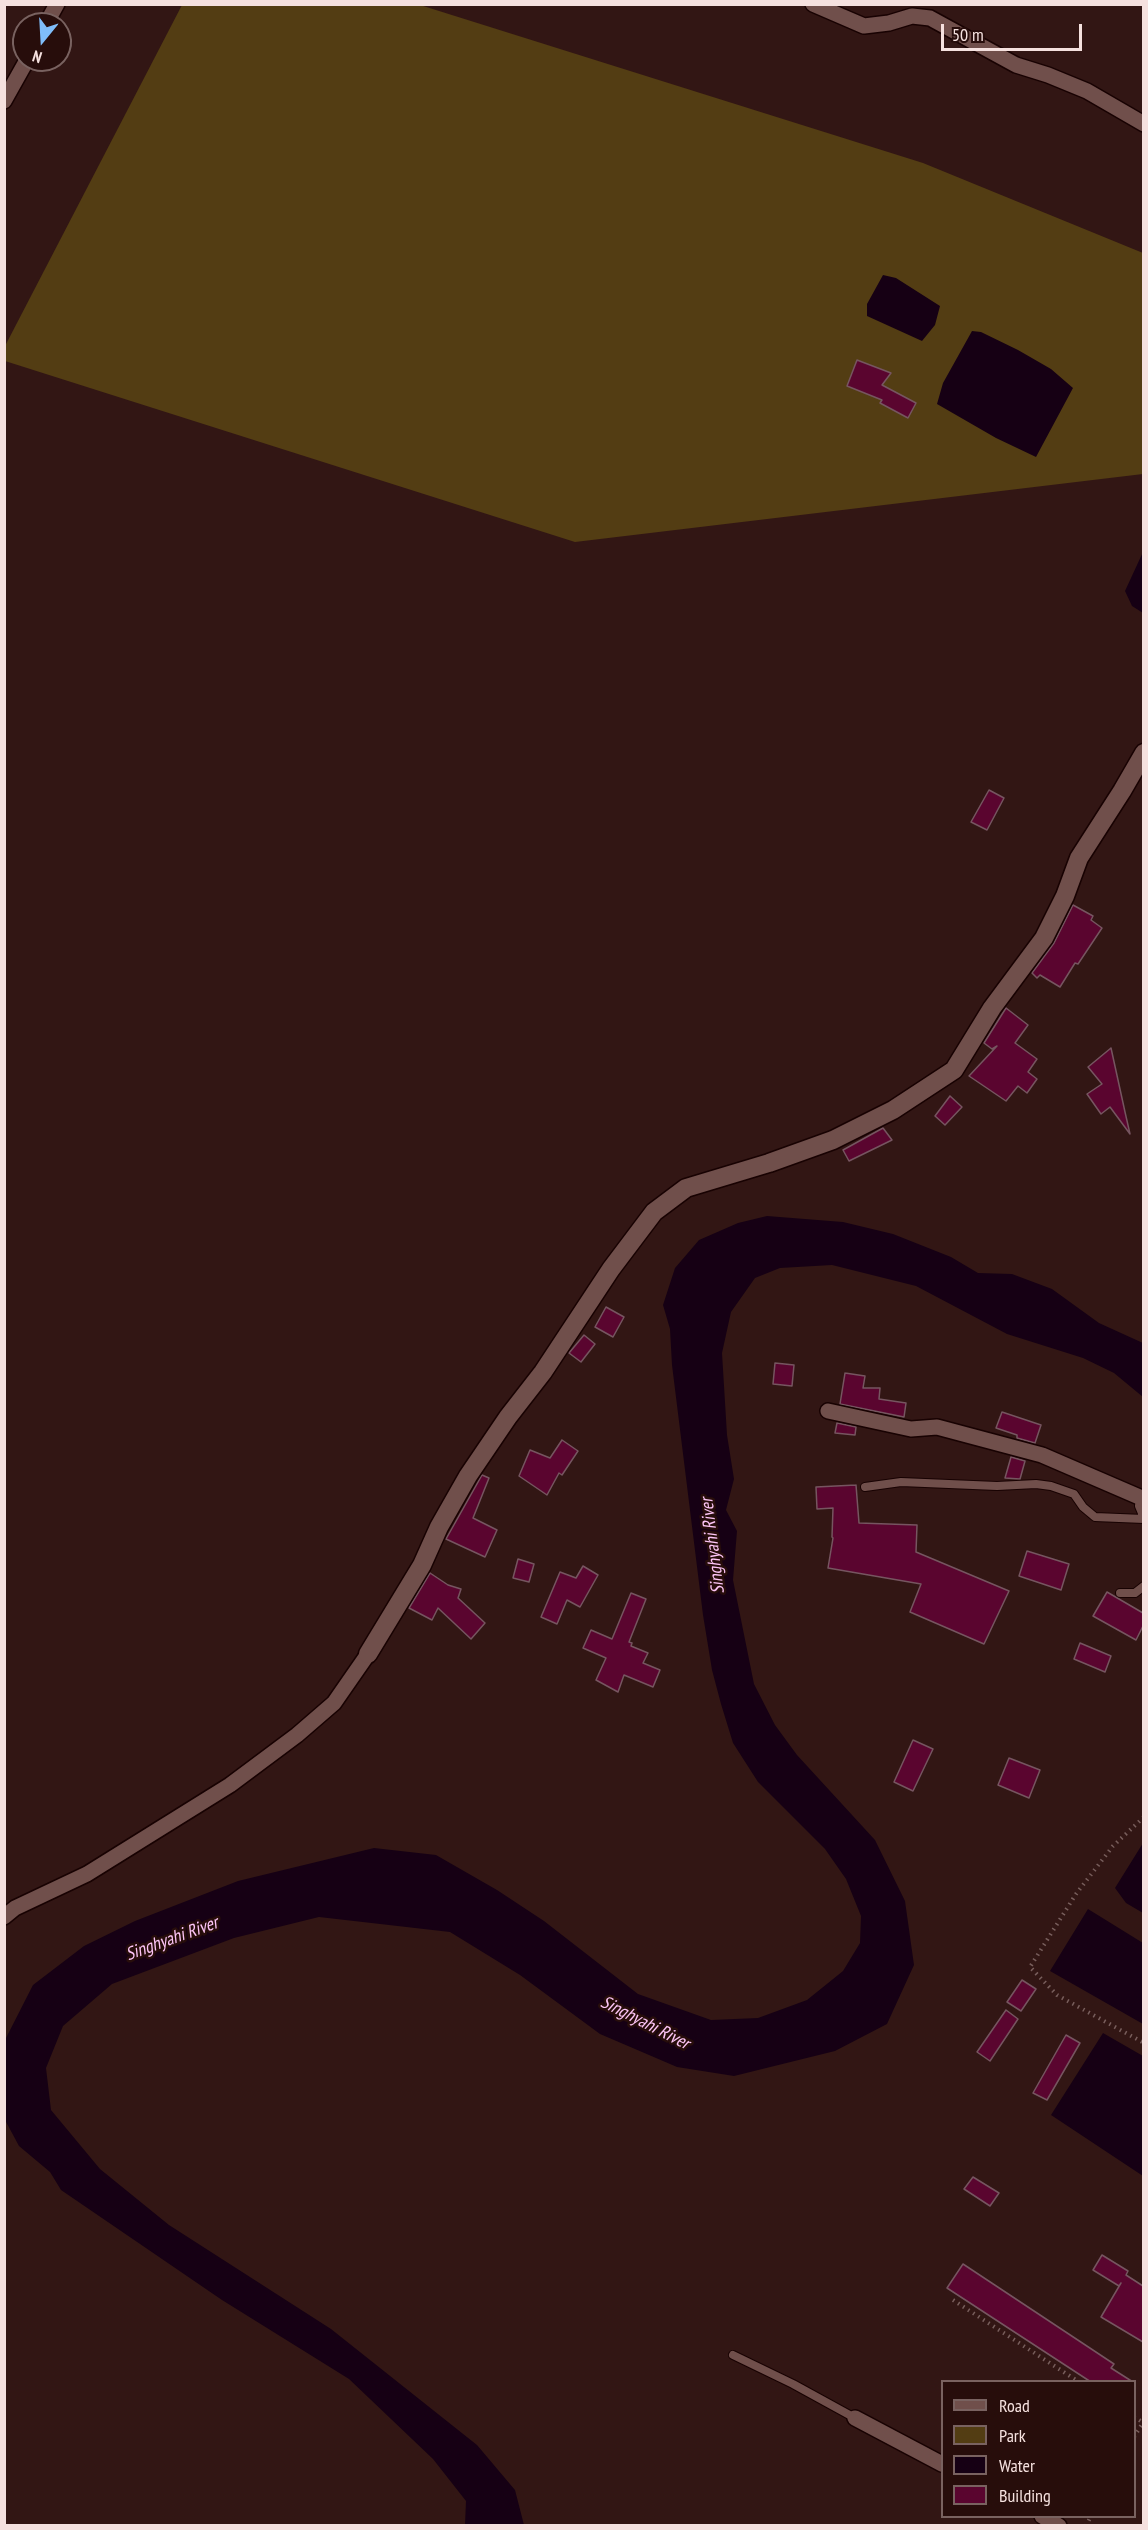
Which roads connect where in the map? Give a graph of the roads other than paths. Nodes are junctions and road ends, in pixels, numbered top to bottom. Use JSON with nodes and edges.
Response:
{"nodes":[{"id":1,"x":813,"y":4,"type":"edge"},
{"id":2,"x":20,"y":72,"type":"edge"},
{"id":3,"x":4,"y":101,"type":"edge"},
{"id":4,"x":1143,"y":124,"type":"edge"},
{"id":5,"x":1143,"y":753,"type":"edge"},
{"id":6,"x":828,"y":1411,"type":"dead end"},
{"id":7,"x":865,"y":1487,"type":"dead end"},
{"id":8,"x":1142,"y":1498,"type":"edge"},
{"id":9,"x":1143,"y":1519,"type":"edge"},
{"id":10,"x":1143,"y":1586,"type":"edge"},
{"id":11,"x":1120,"y":1593,"type":"dead end"},
{"id":12,"x":368,"y":1654,"type":"joint"},
{"id":13,"x":4,"y":1917,"type":"edge"},
{"id":14,"x":733,"y":2355,"type":"dead end"},
{"id":15,"x":855,"y":2418,"type":"joint"},
{"id":16,"x":941,"y":2463,"type":"edge"},
{"id":17,"x":1044,"y":2518,"type":"edge"},
{"id":18,"x":1059,"y":2526,"type":"edge"}],
"edges":[{"from":1,"to":4,"type":"street"},
{"from":2,"to":3,"type":"street"},
{"from":5,"to":12,"type":"street"},
{"from":6,"to":8,"type":"street"},
{"from":7,"to":9,"type":"lane"},
{"from":8,"to":9,"type":"lane"},
{"from":10,"to":11,"type":"lane"},
{"from":12,"to":13,"type":"street"},
{"from":14,"to":15,"type":"lane"},
{"from":15,"to":16,"type":"street"},
{"from":17,"to":18,"type":"street"}]}
